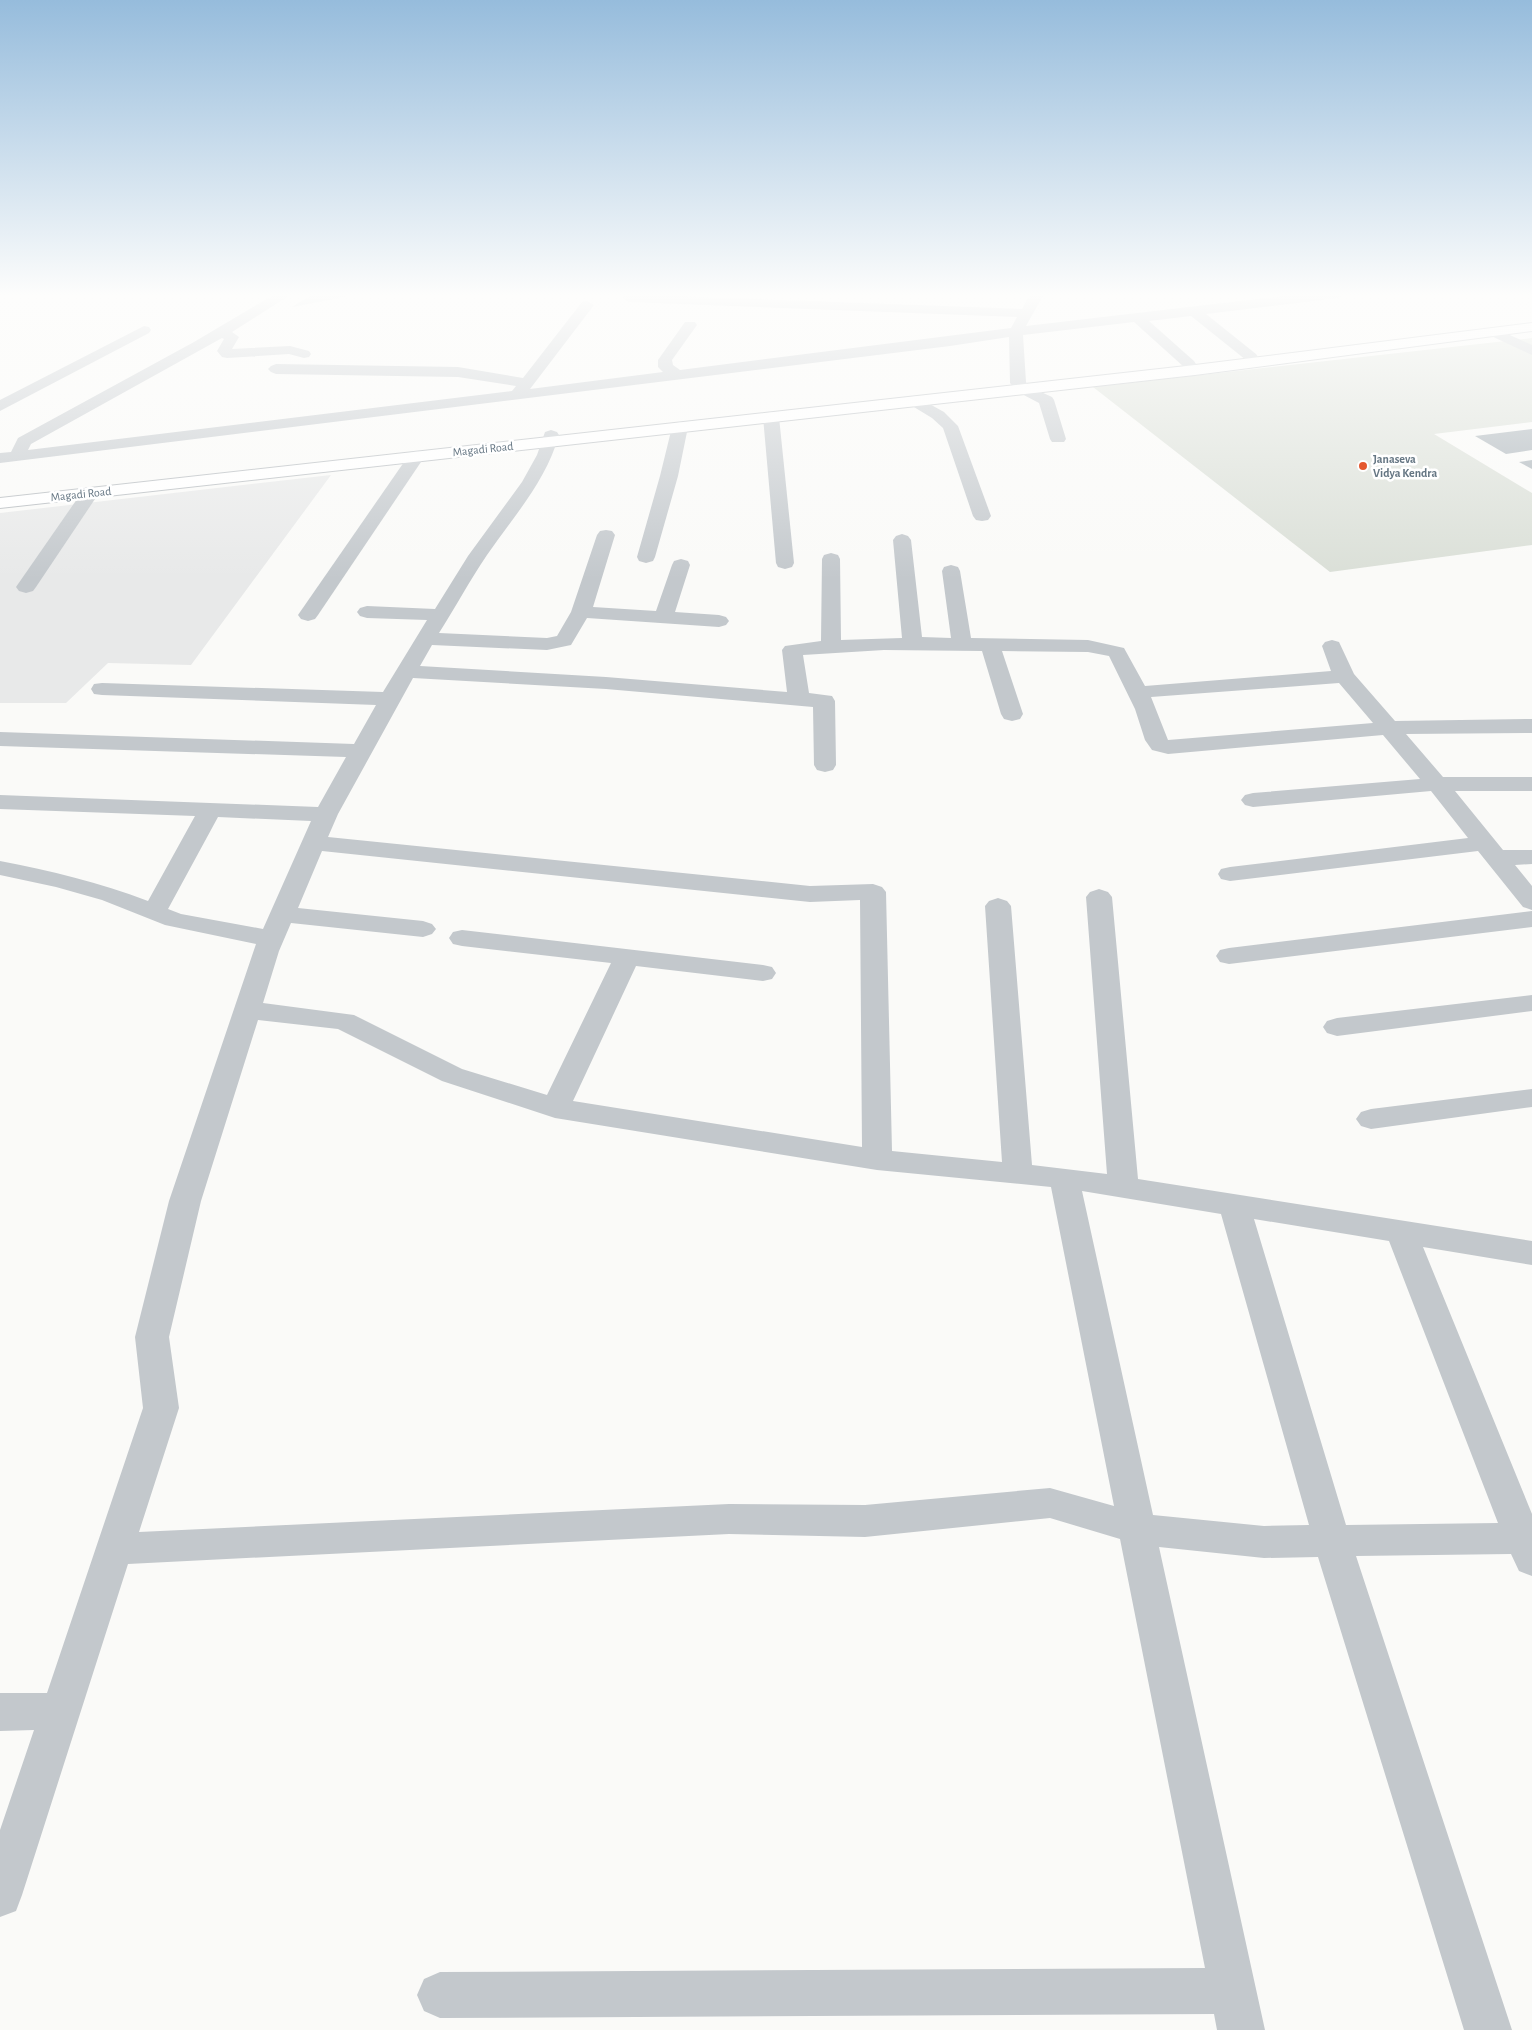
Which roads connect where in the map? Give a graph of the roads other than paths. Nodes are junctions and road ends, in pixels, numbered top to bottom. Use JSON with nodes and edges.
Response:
{"nodes":[{"id":1,"x":33,"y":389,"type":"edge"},
{"id":2,"x":119,"y":389,"type":"edge"},
{"id":3,"x":522,"y":389,"type":"edge"},
{"id":4,"x":995,"y":389,"type":"edge"},
{"id":5,"x":1001,"y":389,"type":"edge"},
{"id":6,"x":1025,"y":389,"type":"edge"},
{"id":7,"x":16,"y":398,"type":"junction"},
{"id":8,"x":916,"y":401,"type":"junction"},
{"id":9,"x":0,"y":406,"type":"edge"},
{"id":10,"x":84,"y":408,"type":"junction"},
{"id":11,"x":771,"y":417,"type":"junction"},
{"id":12,"x":680,"y":427,"type":"junction"},
{"id":13,"x":551,"y":438,"type":"junction"},
{"id":14,"x":1058,"y":439,"type":"dead end"},
{"id":15,"x":17,"y":456,"type":"junction"},
{"id":16,"x":417,"y":456,"type":"junction"},
{"id":17,"x":0,"y":458,"type":"edge"},
{"id":18,"x":90,"y":493,"type":"junction"},
{"id":19,"x":0,"y":495,"type":"edge"},
{"id":20,"x":0,"y":503,"type":"edge"},
{"id":21,"x":982,"y":516,"type":"dead end"},
{"id":22,"x":606,"y":535,"type":"dead end"},
{"id":23,"x":902,"y":540,"type":"dead end"},
{"id":24,"x":646,"y":557,"type":"dead end"},
{"id":25,"x":831,"y":559,"type":"dead end"},
{"id":26,"x":785,"y":564,"type":"dead end"},
{"id":27,"x":681,"y":566,"type":"dead end"},
{"id":28,"x":951,"y":571,"type":"dead end"},
{"id":29,"x":26,"y":587,"type":"dead end"},
{"id":30,"x":367,"y":612,"type":"dead end"},
{"id":31,"x":581,"y":612,"type":"junction"},
{"id":32,"x":308,"y":615,"type":"dead end"},
{"id":33,"x":663,"y":618,"type":"junction"},
{"id":34,"x":719,"y":621,"type":"dead end"},
{"id":35,"x":433,"y":627,"type":"junction"},
{"id":36,"x":990,"y":644,"type":"junction"},
{"id":37,"x":831,"y":645,"type":"junction"},
{"id":38,"x":913,"y":645,"type":"junction"},
{"id":39,"x":962,"y":645,"type":"junction"},
{"id":40,"x":1332,"y":646,"type":"dead end"},
{"id":41,"x":406,"y":671,"type":"junction"},
{"id":42,"x":1344,"y":676,"type":"junction"},
{"id":43,"x":102,"y":689,"type":"dead end"},
{"id":44,"x":1151,"y":691,"type":"dead end"},
{"id":45,"x":390,"y":699,"type":"junction"},
{"id":46,"x":799,"y":699,"type":"junction"},
{"id":47,"x":1012,"y":714,"type":"dead end"},
{"id":48,"x":1532,"y":726,"type":"edge"},
{"id":49,"x":1388,"y":728,"type":"junction"},
{"id":50,"x":0,"y":739,"type":"edge"},
{"id":51,"x":361,"y":751,"type":"junction"},
{"id":52,"x":825,"y":765,"type":"dead end"},
{"id":53,"x":1437,"y":784,"type":"junction"},
{"id":54,"x":1532,"y":784,"type":"edge"},
{"id":55,"x":1253,"y":800,"type":"dead end"},
{"id":56,"x":0,"y":802,"type":"edge"},
{"id":57,"x":210,"y":810,"type":"junction"},
{"id":58,"x":326,"y":814,"type":"junction"},
{"id":59,"x":313,"y":843,"type":"junction"},
{"id":60,"x":1491,"y":851,"type":"junction"},
{"id":61,"x":1532,"y":857,"type":"edge"},
{"id":62,"x":0,"y":868,"type":"edge"},
{"id":63,"x":1230,"y":874,"type":"dead end"},
{"id":64,"x":1099,"y":897,"type":"dead end"},
{"id":65,"x":1532,"y":902,"type":"edge"},
{"id":66,"x":998,"y":906,"type":"dead end"},
{"id":67,"x":154,"y":912,"type":"junction"},
{"id":68,"x":1532,"y":919,"type":"edge"},
{"id":69,"x":277,"y":927,"type":"junction"},
{"id":70,"x":422,"y":929,"type":"dead end"},
{"id":71,"x":462,"y":938,"type":"dead end"},
{"id":72,"x":1229,"y":956,"type":"dead end"},
{"id":73,"x":626,"y":959,"type":"junction"},
{"id":74,"x":763,"y":973,"type":"dead end"},
{"id":75,"x":1532,"y":1003,"type":"edge"},
{"id":76,"x":247,"y":1010,"type":"junction"},
{"id":77,"x":1337,"y":1026,"type":"dead end"},
{"id":78,"x":1532,"y":1098,"type":"edge"},
{"id":79,"x":555,"y":1108,"type":"junction"},
{"id":80,"x":1371,"y":1119,"type":"dead end"},
{"id":81,"x":877,"y":1160,"type":"junction"},
{"id":82,"x":1018,"y":1174,"type":"junction"},
{"id":83,"x":1064,"y":1178,"type":"junction"},
{"id":84,"x":1123,"y":1187,"type":"junction"},
{"id":85,"x":1234,"y":1205,"type":"junction"},
{"id":86,"x":1401,"y":1232,"type":"junction"},
{"id":87,"x":1532,"y":1253,"type":"edge"},
{"id":88,"x":1138,"y":1529,"type":"junction"},
{"id":89,"x":1332,"y":1541,"type":"junction"},
{"id":90,"x":1529,"y":1545,"type":"edge"},
{"id":91,"x":114,"y":1549,"type":"junction"},
{"id":92,"x":61,"y":1711,"type":"junction"},
{"id":93,"x":0,"y":1712,"type":"edge"},
{"id":94,"x":0,"y":1895,"type":"edge"},
{"id":95,"x":440,"y":1995,"type":"dead end"},
{"id":96,"x":1237,"y":2010,"type":"edge"},
{"id":97,"x":1488,"y":2030,"type":"edge"}],
"edges":[{"from":1,"to":7,"type":"street"},
{"from":2,"to":10,"type":"street"},
{"from":3,"to":15,"type":"street"},
{"from":4,"to":13,"type":"main road","name":"Magadi Road"},
{"from":5,"to":8,"type":"main road","name":"Magadi Road"},
{"from":6,"to":14,"type":"street"},
{"from":7,"to":9,"type":"street"},
{"from":7,"to":10,"type":"street"},
{"from":8,"to":11,"type":"main road","name":"Magadi Road"},
{"from":8,"to":21,"type":"street"},
{"from":10,"to":15,"type":"street"},
{"from":11,"to":12,"type":"main road","name":"Magadi Road"},
{"from":11,"to":26,"type":"street"},
{"from":12,"to":13,"type":"main road","name":"Magadi Road"},
{"from":12,"to":24,"type":"street"},
{"from":13,"to":16,"type":"main road","name":"Magadi Road"},
{"from":13,"to":19,"type":"main road","name":"Magadi Road"},
{"from":13,"to":35,"type":"street"},
{"from":15,"to":17,"type":"street"},
{"from":16,"to":18,"type":"main road","name":"Magadi Road"},
{"from":16,"to":32,"type":"street"},
{"from":18,"to":20,"type":"main road","name":"Magadi Road"},
{"from":18,"to":29,"type":"street"},
{"from":22,"to":31,"type":"street"},
{"from":23,"to":38,"type":"street"},
{"from":25,"to":37,"type":"street"},
{"from":27,"to":33,"type":"street"},
{"from":28,"to":39,"type":"street"},
{"from":30,"to":35,"type":"street"},
{"from":31,"to":33,"type":"street"},
{"from":31,"to":35,"type":"street"},
{"from":33,"to":34,"type":"street"},
{"from":35,"to":41,"type":"street"},
{"from":36,"to":39,"type":"street"},
{"from":36,"to":47,"type":"street"},
{"from":36,"to":49,"type":"street"},
{"from":37,"to":38,"type":"street"},
{"from":37,"to":46,"type":"street"},
{"from":38,"to":39,"type":"street"},
{"from":40,"to":42,"type":"street"},
{"from":41,"to":45,"type":"street"},
{"from":41,"to":46,"type":"street"},
{"from":42,"to":44,"type":"street"},
{"from":42,"to":49,"type":"street"},
{"from":43,"to":45,"type":"street"},
{"from":45,"to":51,"type":"street"},
{"from":46,"to":52,"type":"street"},
{"from":48,"to":49,"type":"street"},
{"from":49,"to":53,"type":"street"},
{"from":50,"to":51,"type":"street"},
{"from":51,"to":58,"type":"street"},
{"from":53,"to":54,"type":"street"},
{"from":53,"to":55,"type":"street"},
{"from":53,"to":60,"type":"street"},
{"from":56,"to":57,"type":"street"},
{"from":57,"to":58,"type":"street"},
{"from":57,"to":67,"type":"street"},
{"from":58,"to":59,"type":"street"},
{"from":59,"to":69,"type":"street"},
{"from":59,"to":81,"type":"street"},
{"from":60,"to":61,"type":"street"},
{"from":60,"to":63,"type":"street"},
{"from":60,"to":65,"type":"street"},
{"from":62,"to":67,"type":"street"},
{"from":64,"to":84,"type":"street"},
{"from":66,"to":82,"type":"street"},
{"from":67,"to":69,"type":"street"},
{"from":68,"to":72,"type":"street"},
{"from":69,"to":70,"type":"street"},
{"from":69,"to":76,"type":"street"},
{"from":71,"to":73,"type":"street"},
{"from":73,"to":74,"type":"street"},
{"from":73,"to":79,"type":"street"},
{"from":75,"to":77,"type":"street"},
{"from":76,"to":79,"type":"street"},
{"from":76,"to":91,"type":"street"},
{"from":78,"to":80,"type":"street"},
{"from":79,"to":81,"type":"street"},
{"from":81,"to":82,"type":"street"},
{"from":82,"to":83,"type":"street"},
{"from":83,"to":84,"type":"street"},
{"from":83,"to":88,"type":"street"},
{"from":84,"to":85,"type":"street"},
{"from":85,"to":86,"type":"street"},
{"from":85,"to":89,"type":"street"},
{"from":86,"to":87,"type":"street"},
{"from":86,"to":90,"type":"street"},
{"from":88,"to":89,"type":"street"},
{"from":88,"to":91,"type":"street"},
{"from":88,"to":96,"type":"street"},
{"from":89,"to":90,"type":"street"},
{"from":89,"to":97,"type":"street"},
{"from":91,"to":92,"type":"street"},
{"from":92,"to":93,"type":"street"},
{"from":92,"to":94,"type":"street"},
{"from":95,"to":96,"type":"street"}]}
